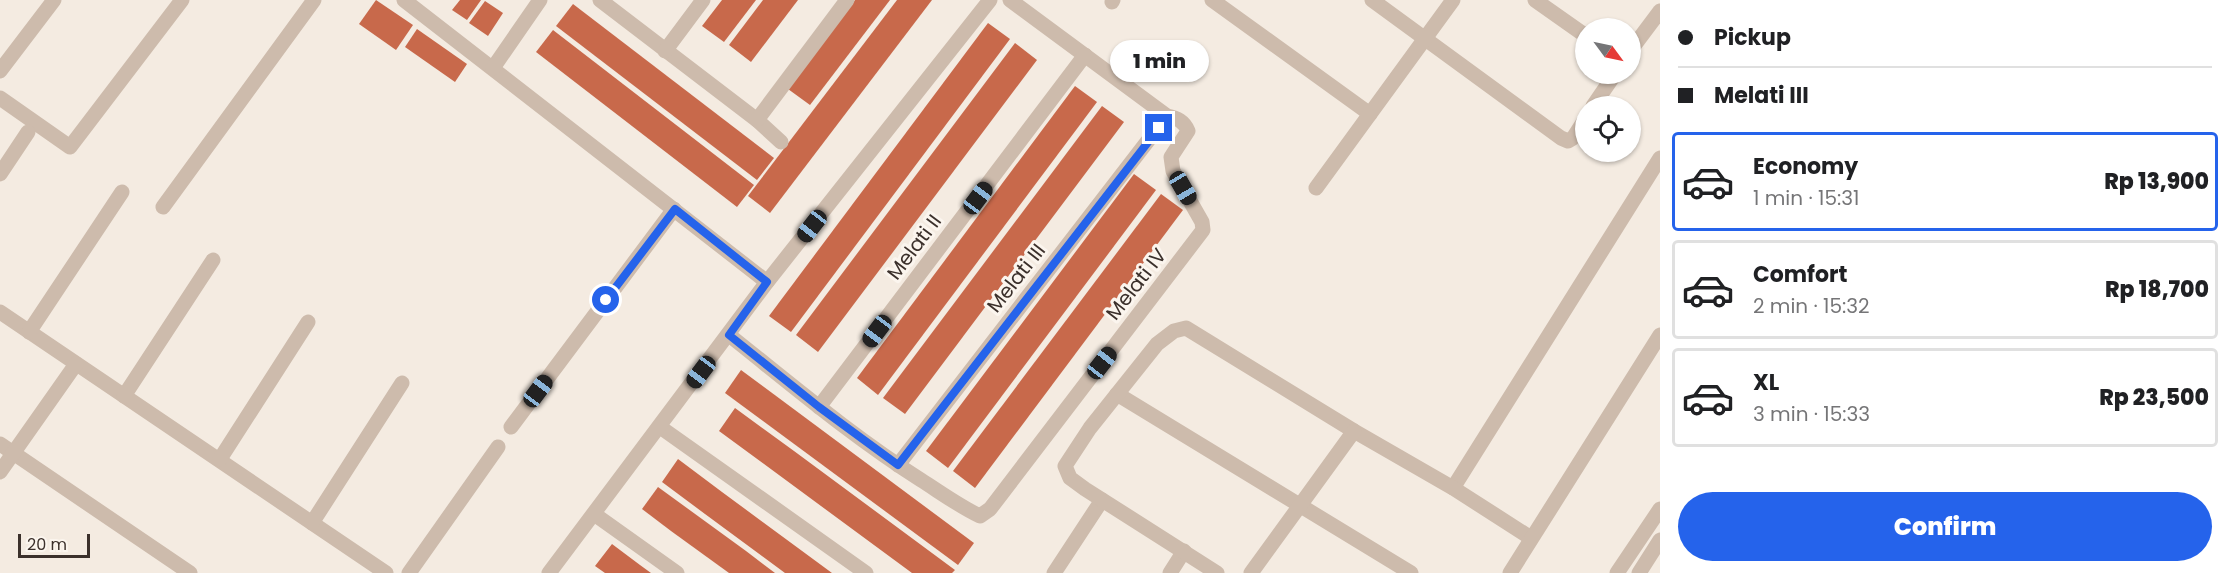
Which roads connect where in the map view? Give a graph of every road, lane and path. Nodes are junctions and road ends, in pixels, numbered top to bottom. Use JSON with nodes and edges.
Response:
{"nodes":[{"id":1,"x":54,"y":0,"type":"edge"},
{"id":2,"x":182,"y":0,"type":"edge"},
{"id":3,"x":314,"y":0,"type":"edge"},
{"id":4,"x":404,"y":0,"type":"edge"},
{"id":5,"x":540,"y":0,"type":"edge"},
{"id":6,"x":600,"y":0,"type":"edge"},
{"id":7,"x":703,"y":0,"type":"edge"},
{"id":8,"x":847,"y":0,"type":"edge"},
{"id":9,"x":990,"y":0,"type":"edge"},
{"id":10,"x":1010,"y":0,"type":"edge"},
{"id":11,"x":1212,"y":0,"type":"edge"},
{"id":12,"x":1372,"y":0,"type":"edge"},
{"id":13,"x":1453,"y":0,"type":"edge"},
{"id":14,"x":1535,"y":0,"type":"edge"},
{"id":15,"x":1660,"y":11,"type":"edge"},
{"id":16,"x":1575,"y":28,"type":"edge"},
{"id":17,"x":1641,"y":36,"type":"edge"},
{"id":18,"x":1425,"y":38,"type":"junction"},
{"id":19,"x":665,"y":51,"type":"junction"},
{"id":20,"x":1085,"y":55,"type":"junction"},
{"id":21,"x":493,"y":68,"type":"junction"},
{"id":22,"x":0,"y":71,"type":"edge"},
{"id":23,"x":0,"y":98,"type":"edge"},
{"id":24,"x":1370,"y":114,"type":"junction"},
{"id":25,"x":1167,"y":116,"type":"junction"},
{"id":26,"x":757,"y":120,"type":"junction"},
{"id":27,"x":28,"y":132,"type":"dead end"},
{"id":28,"x":1575,"y":135,"type":"edge"},
{"id":29,"x":780,"y":142,"type":"dead end"},
{"id":30,"x":1660,"y":158,"type":"edge"},
{"id":31,"x":0,"y":174,"type":"edge"},
{"id":32,"x":1316,"y":188,"type":"dead end"},
{"id":33,"x":122,"y":192,"type":"dead end"},
{"id":34,"x":163,"y":207,"type":"dead end"},
{"id":35,"x":675,"y":209,"type":"junction"},
{"id":36,"x":213,"y":260,"type":"dead end"},
{"id":37,"x":767,"y":282,"type":"junction"},
{"id":38,"x":0,"y":312,"type":"edge"},
{"id":39,"x":308,"y":322,"type":"dead end"},
{"id":40,"x":29,"y":332,"type":"junction"},
{"id":41,"x":729,"y":335,"type":"junction"},
{"id":42,"x":1660,"y":335,"type":"edge"},
{"id":43,"x":76,"y":364,"type":"junction"},
{"id":44,"x":402,"y":382,"type":"dead end"},
{"id":45,"x":1117,"y":394,"type":"junction"},
{"id":46,"x":124,"y":396,"type":"junction"},
{"id":47,"x":819,"y":407,"type":"junction"},
{"id":48,"x":660,"y":426,"type":"junction"},
{"id":49,"x":511,"y":427,"type":"dead end"},
{"id":50,"x":1354,"y":430,"type":"junction"},
{"id":51,"x":498,"y":447,"type":"dead end"},
{"id":52,"x":6,"y":449,"type":"edge"},
{"id":53,"x":220,"y":459,"type":"junction"},
{"id":54,"x":898,"y":465,"type":"junction"},
{"id":55,"x":0,"y":472,"type":"edge"},
{"id":56,"x":1453,"y":488,"type":"junction"},
{"id":57,"x":1102,"y":500,"type":"junction"},
{"id":58,"x":1299,"y":505,"type":"junction"},
{"id":59,"x":1660,"y":508,"type":"edge"},
{"id":60,"x":594,"y":514,"type":"junction"},
{"id":61,"x":312,"y":523,"type":"junction"},
{"id":62,"x":1531,"y":538,"type":"junction"},
{"id":63,"x":1660,"y":540,"type":"edge"},
{"id":64,"x":1184,"y":551,"type":"junction"},
{"id":65,"x":190,"y":573,"type":"edge"},
{"id":66,"x":386,"y":573,"type":"edge"},
{"id":67,"x":409,"y":573,"type":"edge"},
{"id":68,"x":549,"y":573,"type":"edge"},
{"id":69,"x":677,"y":573,"type":"edge"},
{"id":70,"x":866,"y":573,"type":"edge"},
{"id":71,"x":1054,"y":573,"type":"edge"},
{"id":72,"x":1170,"y":573,"type":"edge"},
{"id":73,"x":1217,"y":573,"type":"edge"},
{"id":74,"x":1251,"y":573,"type":"edge"},
{"id":75,"x":1411,"y":573,"type":"edge"},
{"id":76,"x":1509,"y":573,"type":"edge"},
{"id":77,"x":1617,"y":573,"type":"edge"},
{"id":78,"x":1639,"y":573,"type":"edge"}],
"edges":[{"from":1,"to":22,"type":"street"},
{"from":2,"to":23,"type":"street"},
{"from":3,"to":34,"type":"street"},
{"from":4,"to":21,"type":"street"},
{"from":5,"to":21,"type":"street"},
{"from":6,"to":19,"type":"street"},
{"from":7,"to":19,"type":"street"},
{"from":8,"to":26,"type":"street"},
{"from":9,"to":37,"type":"street"},
{"from":10,"to":20,"type":"street"},
{"from":11,"to":24,"type":"street"},
{"from":12,"to":18,"type":"street"},
{"from":13,"to":18,"type":"street"},
{"from":14,"to":16,"type":"street"},
{"from":15,"to":17,"type":"street"},
{"from":18,"to":24,"type":"street"},
{"from":18,"to":28,"type":"street"},
{"from":19,"to":26,"type":"street"},
{"from":20,"to":25,"type":"street"},
{"from":20,"to":47,"type":"street","name":"Melati II"},
{"from":21,"to":35,"type":"street"},
{"from":24,"to":32,"type":"street"},
{"from":25,"to":54,"type":"street","name":"Melati III"},
{"from":25,"to":54,"type":"street","name":"Melati IV"},
{"from":26,"to":29,"type":"street"},
{"from":27,"to":31,"type":"street"},
{"from":30,"to":56,"type":"street"},
{"from":33,"to":40,"type":"street"},
{"from":35,"to":37,"type":"street"},
{"from":35,"to":49,"type":"street"},
{"from":36,"to":46,"type":"street"},
{"from":37,"to":41,"type":"street"},
{"from":38,"to":40,"type":"street"},
{"from":39,"to":53,"type":"street"},
{"from":40,"to":43,"type":"street"},
{"from":41,"to":47,"type":"street"},
{"from":41,"to":48,"type":"street"},
{"from":42,"to":62,"type":"street"},
{"from":43,"to":46,"type":"street"},
{"from":43,"to":52,"type":"street"},
{"from":44,"to":61,"type":"street"},
{"from":45,"to":50,"type":"street"},
{"from":45,"to":57,"type":"street"},
{"from":45,"to":58,"type":"street"},
{"from":46,"to":53,"type":"street"},
{"from":47,"to":54,"type":"street"},
{"from":48,"to":60,"type":"street"},
{"from":48,"to":70,"type":"street"},
{"from":50,"to":56,"type":"street"},
{"from":50,"to":58,"type":"street"},
{"from":51,"to":67,"type":"street"},
{"from":52,"to":55,"type":"street"},
{"from":52,"to":65,"type":"street"},
{"from":53,"to":61,"type":"street"},
{"from":56,"to":62,"type":"street"},
{"from":57,"to":64,"type":"street"},
{"from":57,"to":71,"type":"street"},
{"from":58,"to":74,"type":"street"},
{"from":58,"to":75,"type":"street"},
{"from":59,"to":77,"type":"street"},
{"from":60,"to":68,"type":"street"},
{"from":60,"to":69,"type":"street"},
{"from":61,"to":66,"type":"street"},
{"from":62,"to":76,"type":"street"},
{"from":63,"to":78,"type":"street"},
{"from":64,"to":72,"type":"street"},
{"from":64,"to":73,"type":"street"}]}
